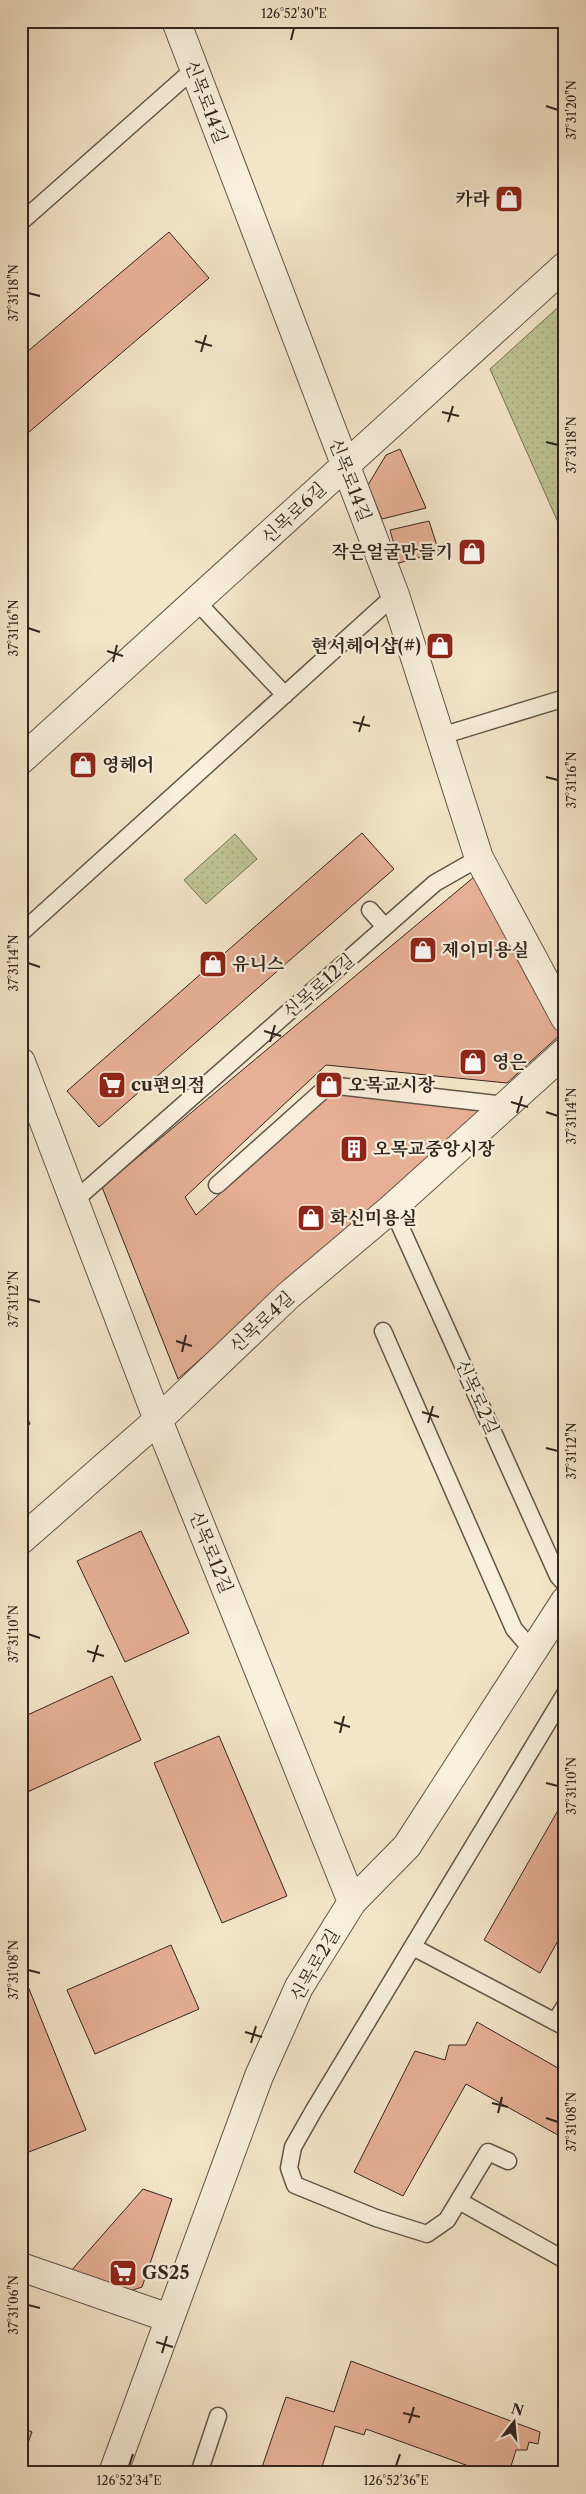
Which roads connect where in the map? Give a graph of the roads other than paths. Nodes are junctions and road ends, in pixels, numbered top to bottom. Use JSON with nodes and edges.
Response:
{"nodes":[{"id":1,"x":176,"y":21,"type":"edge"},
{"id":2,"x":194,"y":68,"type":"junction"},
{"id":3,"x":21,"y":222,"type":"edge"},
{"id":4,"x":565,"y":266,"type":"edge"},
{"id":5,"x":345,"y":466,"type":"junction"},
{"id":6,"x":395,"y":595,"type":"junction"},
{"id":7,"x":197,"y":602,"type":"junction"},
{"id":8,"x":285,"y":695,"type":"junction"},
{"id":9,"x":565,"y":698,"type":"edge"},
{"id":10,"x":441,"y":736,"type":"junction"},
{"id":11,"x":21,"y":760,"type":"edge"},
{"id":12,"x":479,"y":858,"type":"junction"},
{"id":13,"x":370,"y":910,"type":"dead end"},
{"id":14,"x":385,"y":928,"type":"junction"},
{"id":15,"x":21,"y":933,"type":"edge"},
{"id":16,"x":565,"y":1018,"type":"edge"},
{"id":17,"x":565,"y":1052,"type":"edge"},
{"id":18,"x":21,"y":1062,"type":"edge"},
{"id":19,"x":504,"y":1105,"type":"junction"},
{"id":20,"x":217,"y":1185,"type":"dead end"},
{"id":21,"x":74,"y":1201,"type":"junction"},
{"id":22,"x":392,"y":1208,"type":"junction"},
{"id":23,"x":383,"y":1331,"type":"dead end"},
{"id":24,"x":158,"y":1420,"type":"junction"},
{"id":25,"x":21,"y":1540,"type":"edge"},
{"id":26,"x":565,"y":1584,"type":"edge"},
{"id":27,"x":565,"y":1601,"type":"edge"},
{"id":28,"x":533,"y":1651,"type":"junction"},
{"id":29,"x":565,"y":1694,"type":"edge"},
{"id":30,"x":352,"y":1902,"type":"junction"},
{"id":31,"x":413,"y":1947,"type":"junction"},
{"id":32,"x":565,"y":2006,"type":"edge"},
{"id":33,"x":560,"y":2025,"type":"edge"},
{"id":34,"x":508,"y":2161,"type":"dead end"},
{"id":35,"x":459,"y":2201,"type":"junction"},
{"id":36,"x":565,"y":2260,"type":"edge"},
{"id":37,"x":21,"y":2267,"type":"edge"},
{"id":38,"x":169,"y":2318,"type":"junction"},
{"id":39,"x":218,"y":2416,"type":"dead end"},
{"id":40,"x":112,"y":2473,"type":"edge"},
{"id":41,"x":199,"y":2473,"type":"edge"}],
"edges":[{"from":1,"to":2,"type":"street","name":"신목로14길"},
{"from":2,"to":3,"type":"lane"},
{"from":2,"to":5,"type":"street","name":"신목로14길"},
{"from":4,"to":5,"type":"street","name":"신목로6길"},
{"from":5,"to":6,"type":"street","name":"신목로14길"},
{"from":5,"to":7,"type":"street","name":"신목로6길"},
{"from":6,"to":8,"type":"lane"},
{"from":6,"to":10,"type":"street","name":"신목로14길"},
{"from":7,"to":8,"type":"lane"},
{"from":7,"to":11,"type":"street","name":"신목로6길"},
{"from":8,"to":15,"type":"lane"},
{"from":9,"to":10,"type":"lane"},
{"from":10,"to":12,"type":"street","name":"신목로14길"},
{"from":12,"to":14,"type":"lane","name":"신목로12길"},
{"from":12,"to":16,"type":"street","name":"신목로14길"},
{"from":13,"to":14,"type":"lane"},
{"from":14,"to":21,"type":"lane","name":"신목로12길"},
{"from":17,"to":19,"type":"street","name":"신목로4길"},
{"from":18,"to":21,"type":"street","name":"신목로12길"},
{"from":19,"to":20,"type":"lane"},
{"from":19,"to":22,"type":"street","name":"신목로4길"},
{"from":21,"to":24,"type":"street","name":"신목로12길"},
{"from":22,"to":24,"type":"street","name":"신목로4길"},
{"from":22,"to":26,"type":"lane","name":"신목로2길"},
{"from":23,"to":28,"type":"lane"},
{"from":24,"to":25,"type":"street","name":"신목로4길"},
{"from":24,"to":30,"type":"street","name":"신목로12길"},
{"from":27,"to":28,"type":"street","name":"신목로2길"},
{"from":28,"to":30,"type":"street","name":"신목로2길"},
{"from":29,"to":31,"type":"lane"},
{"from":30,"to":38,"type":"street","name":"신목로2길"},
{"from":31,"to":33,"type":"lane"},
{"from":31,"to":35,"type":"lane"},
{"from":32,"to":33,"type":"lane"},
{"from":34,"to":35,"type":"lane"},
{"from":35,"to":36,"type":"lane"},
{"from":37,"to":38,"type":"street"},
{"from":38,"to":40,"type":"street","name":"신목로2길"},
{"from":39,"to":41,"type":"lane"}]}
